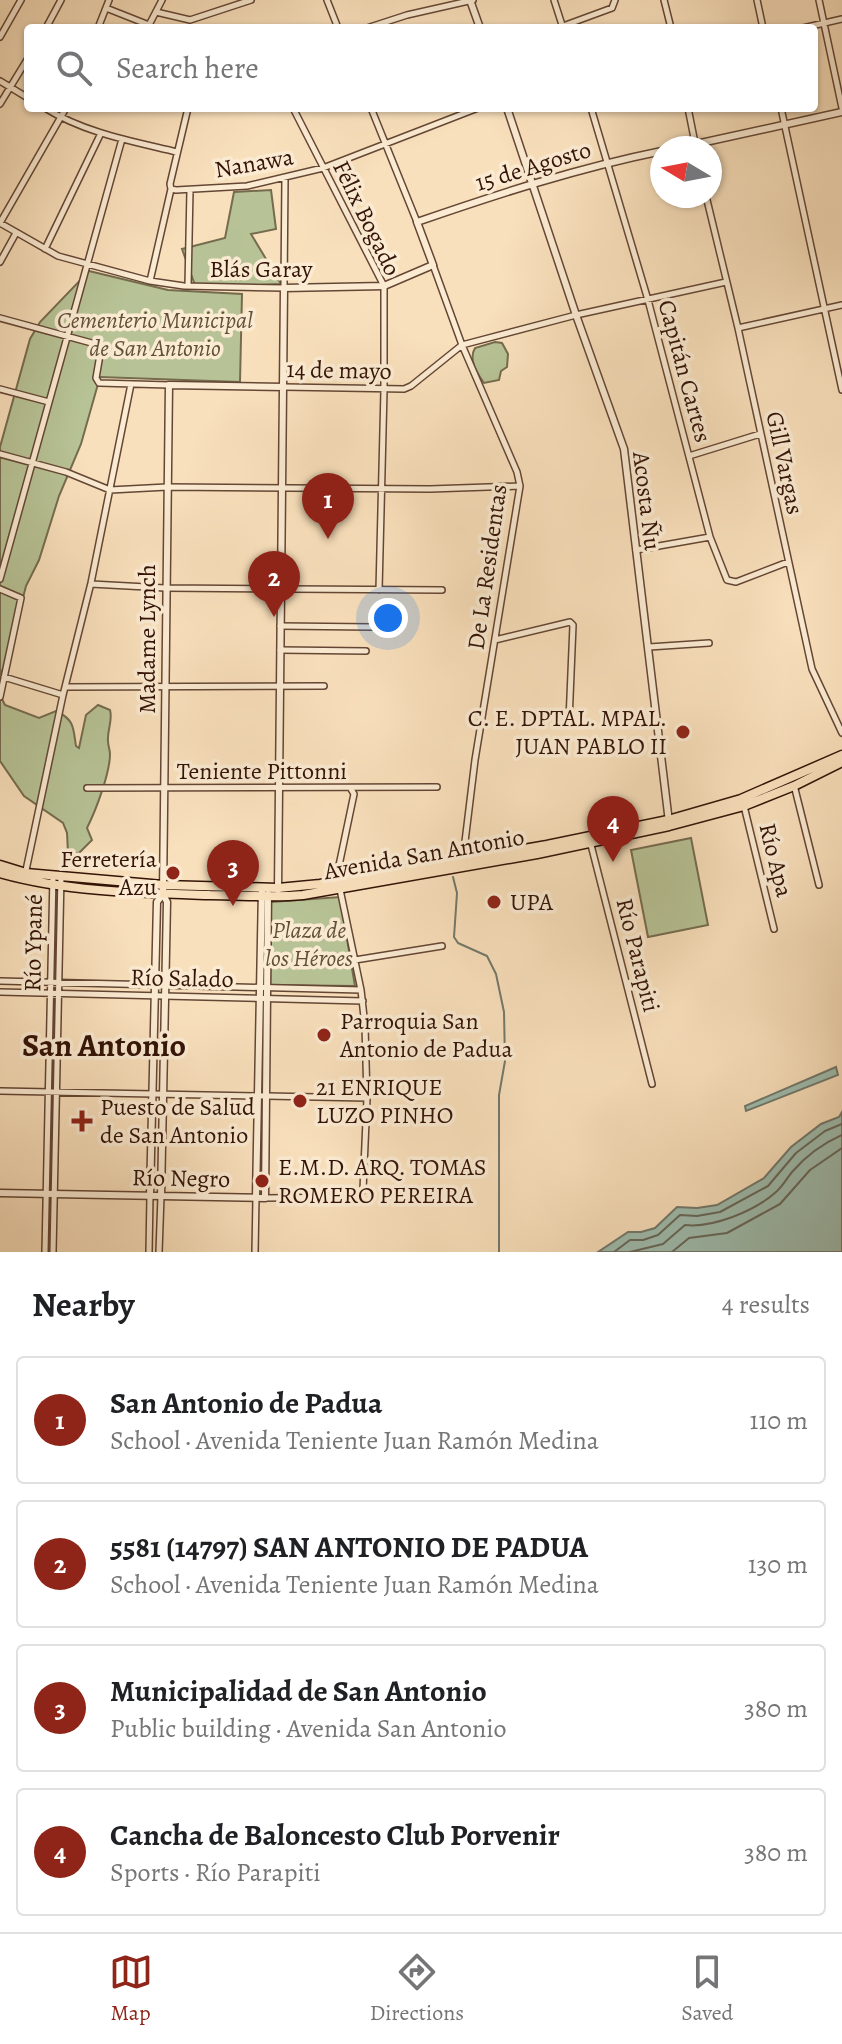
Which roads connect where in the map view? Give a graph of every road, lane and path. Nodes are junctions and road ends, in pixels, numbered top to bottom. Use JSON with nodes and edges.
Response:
{"nodes":[{"id":1,"x":21,"y":0,"type":"edge"},
{"id":2,"x":61,"y":0,"type":"edge"},
{"id":3,"x":109,"y":0,"type":"edge"},
{"id":4,"x":162,"y":0,"type":"edge"},
{"id":5,"x":251,"y":0,"type":"edge"},
{"id":6,"x":327,"y":0,"type":"edge"},
{"id":7,"x":471,"y":0,"type":"edge"},
{"id":8,"x":554,"y":0,"type":"edge"},
{"id":9,"x":615,"y":0,"type":"edge"},
{"id":10,"x":664,"y":0,"type":"edge"},
{"id":11,"x":757,"y":0,"type":"edge"},
{"id":12,"x":819,"y":0,"type":"edge"},
{"id":13,"x":106,"y":8,"type":"junction"},
{"id":14,"x":156,"y":12,"type":"junction"},
{"id":15,"x":842,"y":19,"type":"edge"},
{"id":16,"x":48,"y":24,"type":"edge"},
{"id":17,"x":100,"y":24,"type":"edge"},
{"id":18,"x":143,"y":24,"type":"edge"},
{"id":19,"x":148,"y":24,"type":"edge"},
{"id":20,"x":336,"y":24,"type":"edge"},
{"id":21,"x":379,"y":24,"type":"edge"},
{"id":22,"x":479,"y":24,"type":"edge"},
{"id":23,"x":562,"y":24,"type":"edge"},
{"id":24,"x":571,"y":24,"type":"edge"},
{"id":25,"x":670,"y":24,"type":"edge"},
{"id":26,"x":762,"y":24,"type":"edge"},
{"id":27,"x":824,"y":24,"type":"junction"},
{"id":28,"x":818,"y":25,"type":"edge"},
{"id":29,"x":0,"y":37,"type":"edge"},
{"id":30,"x":24,"y":64,"type":"edge"},
{"id":31,"x":0,"y":81,"type":"edge"},
{"id":32,"x":10,"y":87,"type":"junction"},
{"id":33,"x":24,"y":96,"type":"edge"},
{"id":34,"x":0,"y":104,"type":"edge"},
{"id":35,"x":842,"y":110,"type":"edge"},
{"id":36,"x":51,"y":112,"type":"edge"},
{"id":37,"x":65,"y":112,"type":"edge"},
{"id":38,"x":187,"y":112,"type":"edge"},
{"id":39,"x":295,"y":112,"type":"edge"},
{"id":40,"x":373,"y":112,"type":"edge"},
{"id":41,"x":467,"y":112,"type":"edge"},
{"id":42,"x":508,"y":112,"type":"edge"},
{"id":43,"x":592,"y":112,"type":"edge"},
{"id":44,"x":689,"y":112,"type":"edge"},
{"id":45,"x":782,"y":112,"type":"edge"},
{"id":46,"x":62,"y":119,"type":"junction"},
{"id":47,"x":784,"y":124,"type":"junction"},
{"id":48,"x":101,"y":133,"type":"junction"},
{"id":49,"x":693,"y":136,"type":"edge"},
{"id":50,"x":122,"y":139,"type":"junction"},
{"id":51,"x":722,"y":139,"type":"edge"},
{"id":52,"x":385,"y":143,"type":"junction"},
{"id":53,"x":177,"y":152,"type":"junction"},
{"id":54,"x":650,"y":153,"type":"edge"},
{"id":55,"x":608,"y":162,"type":"junction"},
{"id":56,"x":323,"y":168,"type":"junction"},
{"id":57,"x":285,"y":178,"type":"junction"},
{"id":58,"x":532,"y":182,"type":"junction"},
{"id":59,"x":171,"y":188,"type":"junction"},
{"id":60,"x":190,"y":190,"type":"junction"},
{"id":61,"x":709,"y":208,"type":"edge"},
{"id":62,"x":417,"y":222,"type":"junction"},
{"id":63,"x":0,"y":223,"type":"edge"},
{"id":64,"x":16,"y":233,"type":"junction"},
{"id":65,"x":45,"y":249,"type":"junction"},
{"id":66,"x":0,"y":262,"type":"edge"},
{"id":67,"x":87,"y":264,"type":"junction"},
{"id":68,"x":433,"y":265,"type":"junction"},
{"id":69,"x":150,"y":281,"type":"junction"},
{"id":70,"x":726,"y":282,"type":"junction"},
{"id":71,"x":188,"y":286,"type":"junction"},
{"id":72,"x":384,"y":286,"type":"junction"},
{"id":73,"x":284,"y":288,"type":"junction"},
{"id":74,"x":648,"y":300,"type":"junction"},
{"id":75,"x":842,"y":305,"type":"edge"},
{"id":76,"x":824,"y":307,"type":"junction"},
{"id":77,"x":576,"y":315,"type":"junction"},
{"id":78,"x":0,"y":318,"type":"edge"},
{"id":79,"x":738,"y":328,"type":"junction"},
{"id":80,"x":66,"y":338,"type":"junction"},
{"id":81,"x":462,"y":345,"type":"junction"},
{"id":82,"x":131,"y":384,"type":"junction"},
{"id":83,"x":169,"y":385,"type":"junction"},
{"id":84,"x":284,"y":387,"type":"junction"},
{"id":85,"x":0,"y":389,"type":"edge"},
{"id":86,"x":384,"y":390,"type":"junction"},
{"id":87,"x":842,"y":390,"type":"edge"},
{"id":88,"x":49,"y":402,"type":"junction"},
{"id":89,"x":760,"y":434,"type":"junction"},
{"id":90,"x":0,"y":454,"type":"edge"},
{"id":91,"x":689,"y":456,"type":"junction"},
{"id":92,"x":32,"y":465,"type":"junction"},
{"id":93,"x":520,"y":486,"type":"junction"},
{"id":94,"x":167,"y":487,"type":"junction"},
{"id":95,"x":281,"y":487,"type":"junction"},
{"id":96,"x":380,"y":487,"type":"junction"},
{"id":97,"x":110,"y":490,"type":"junction"},
{"id":98,"x":710,"y":537,"type":"junction"},
{"id":99,"x":635,"y":550,"type":"junction"},
{"id":100,"x":788,"y":562,"type":"junction"},
{"id":101,"x":0,"y":579,"type":"edge"},
{"id":102,"x":91,"y":583,"type":"junction"},
{"id":103,"x":165,"y":588,"type":"junction"},
{"id":104,"x":0,"y":589,"type":"edge"},
{"id":105,"x":280,"y":590,"type":"junction"},
{"id":106,"x":379,"y":590,"type":"junction"},
{"id":107,"x":442,"y":590,"type":"dead end"},
{"id":108,"x":280,"y":626,"type":"junction"},
{"id":109,"x":371,"y":627,"type":"dead end"},
{"id":110,"x":495,"y":640,"type":"junction"},
{"id":111,"x":709,"y":643,"type":"dead end"},
{"id":112,"x":649,"y":647,"type":"junction"},
{"id":113,"x":280,"y":650,"type":"junction"},
{"id":114,"x":366,"y":651,"type":"dead end"},
{"id":115,"x":4,"y":677,"type":"junction"},
{"id":116,"x":324,"y":686,"type":"dead end"},
{"id":117,"x":65,"y":687,"type":"junction"},
{"id":118,"x":165,"y":687,"type":"junction"},
{"id":119,"x":280,"y":687,"type":"junction"},
{"id":120,"x":63,"y":695,"type":"junction"},
{"id":121,"x":0,"y":697,"type":"edge"},
{"id":122,"x":569,"y":721,"type":"dead end"},
{"id":123,"x":842,"y":733,"type":"edge"},
{"id":124,"x":842,"y":755,"type":"edge"},
{"id":125,"x":842,"y":762,"type":"edge"},
{"id":126,"x":793,"y":782,"type":"junction"},
{"id":127,"x":437,"y":787,"type":"dead end"},
{"id":128,"x":87,"y":788,"type":"dead end"},
{"id":129,"x":164,"y":788,"type":"junction"},
{"id":130,"x":279,"y":788,"type":"junction"},
{"id":131,"x":351,"y":789,"type":"junction"},
{"id":132,"x":742,"y":803,"type":"junction"},
{"id":133,"x":669,"y":823,"type":"junction"},
{"id":134,"x":589,"y":839,"type":"junction"},
{"id":135,"x":464,"y":863,"type":"junction"},
{"id":136,"x":0,"y":865,"type":"edge"},
{"id":137,"x":0,"y":873,"type":"edge"},
{"id":138,"x":25,"y":876,"type":"junction"},
{"id":139,"x":57,"y":880,"type":"junction"},
{"id":140,"x":819,"y":885,"type":"dead end"},
{"id":141,"x":340,"y":886,"type":"junction"},
{"id":142,"x":163,"y":889,"type":"junction"},
{"id":143,"x":269,"y":892,"type":"junction"},
{"id":144,"x":774,"y":929,"type":"dead end"},
{"id":145,"x":442,"y":946,"type":"dead end"},
{"id":146,"x":355,"y":960,"type":"junction"},
{"id":147,"x":0,"y":981,"type":"edge"},
{"id":148,"x":50,"y":982,"type":"junction"},
{"id":149,"x":59,"y":983,"type":"junction"},
{"id":150,"x":157,"y":985,"type":"junction"},
{"id":151,"x":166,"y":985,"type":"junction"},
{"id":152,"x":264,"y":988,"type":"junction"},
{"id":153,"x":306,"y":989,"type":"junction"},
{"id":154,"x":361,"y":990,"type":"junction"},
{"id":155,"x":0,"y":992,"type":"edge"},
{"id":156,"x":50,"y":993,"type":"junction"},
{"id":157,"x":59,"y":994,"type":"junction"},
{"id":158,"x":156,"y":996,"type":"junction"},
{"id":159,"x":166,"y":996,"type":"junction"},
{"id":160,"x":264,"y":998,"type":"junction"},
{"id":161,"x":304,"y":999,"type":"junction"},
{"id":162,"x":363,"y":1001,"type":"junction"},
{"id":163,"x":652,"y":1084,"type":"dead end"},
{"id":164,"x":0,"y":1091,"type":"edge"},
{"id":165,"x":49,"y":1092,"type":"junction"},
{"id":166,"x":57,"y":1092,"type":"junction"},
{"id":167,"x":153,"y":1095,"type":"junction"},
{"id":168,"x":164,"y":1095,"type":"junction"},
{"id":169,"x":262,"y":1097,"type":"junction"},
{"id":170,"x":367,"y":1098,"type":"junction"},
{"id":171,"x":0,"y":1193,"type":"edge"},
{"id":172,"x":50,"y":1194,"type":"junction"},
{"id":173,"x":150,"y":1196,"type":"junction"},
{"id":174,"x":161,"y":1196,"type":"junction"},
{"id":175,"x":260,"y":1198,"type":"junction"},
{"id":176,"x":45,"y":1252,"type":"edge"},
{"id":177,"x":53,"y":1252,"type":"edge"},
{"id":178,"x":149,"y":1252,"type":"edge"},
{"id":179,"x":159,"y":1252,"type":"edge"},
{"id":180,"x":255,"y":1252,"type":"edge"}],
"edges":[{"from":1,"to":29,"type":"street"},
{"from":2,"to":16,"type":"street"},
{"from":3,"to":13,"type":"street"},
{"from":4,"to":14,"type":"street"},
{"from":5,"to":14,"type":"street"},
{"from":6,"to":20,"type":"street"},
{"from":7,"to":21,"type":"street"},
{"from":7,"to":22,"type":"street"},
{"from":8,"to":23,"type":"street"},
{"from":9,"to":24,"type":"street"},
{"from":10,"to":25,"type":"street"},
{"from":11,"to":26,"type":"street"},
{"from":12,"to":27,"type":"street"},
{"from":13,"to":17,"type":"street"},
{"from":13,"to":18,"type":"street"},
{"from":14,"to":19,"type":"street"},
{"from":15,"to":27,"type":"street"},
{"from":27,"to":28,"type":"street"},
{"from":27,"to":35,"type":"street"},
{"from":30,"to":32,"type":"street"},
{"from":31,"to":32,"type":"street"},
{"from":32,"to":33,"type":"street"},
{"from":32,"to":34,"type":"street"},
{"from":35,"to":47,"type":"street"},
{"from":36,"to":46,"type":"street"},
{"from":37,"to":46,"type":"street"},
{"from":38,"to":53,"type":"street"},
{"from":39,"to":56,"type":"street","name":"Félix Bogado"},
{"from":40,"to":52,"type":"street","name":"De La Residentas"},
{"from":41,"to":52,"type":"street","name":"Nanawa"},
{"from":42,"to":58,"type":"street","name":"Acosta Ñu"},
{"from":43,"to":55,"type":"street","name":"Capitán Cartes"},
{"from":44,"to":49,"type":"street"},
{"from":45,"to":47,"type":"street"},
{"from":46,"to":48,"type":"street"},
{"from":46,"to":63,"type":"street"},
{"from":47,"to":51,"type":"street"},
{"from":47,"to":76,"type":"street"},
{"from":48,"to":50,"type":"street"},
{"from":48,"to":65,"type":"street"},
{"from":50,"to":53,"type":"street"},
{"from":50,"to":67,"type":"street"},
{"from":52,"to":56,"type":"street","name":"Nanawa"},
{"from":52,"to":62,"type":"street","name":"De La Residentas"},
{"from":53,"to":59,"type":"street"},
{"from":54,"to":55,"type":"street","name":"15 de Agosto"},
{"from":55,"to":58,"type":"street","name":"15 de Agosto"},
{"from":55,"to":74,"type":"street","name":"Capitán Cartes"},
{"from":56,"to":57,"type":"street","name":"Nanawa"},
{"from":56,"to":72,"type":"street","name":"Félix Bogado"},
{"from":57,"to":60,"type":"street","name":"Nanawa"},
{"from":57,"to":73,"type":"street"},
{"from":58,"to":62,"type":"street","name":"15 de Agosto"},
{"from":58,"to":77,"type":"street","name":"Acosta Ñu"},
{"from":59,"to":60,"type":"street","name":"Nanawa"},
{"from":59,"to":69,"type":"street"},
{"from":60,"to":71,"type":"street"},
{"from":61,"to":70,"type":"street","name":"Gill Vargas"},
{"from":62,"to":68,"type":"street","name":"De La Residentas"},
{"from":63,"to":64,"type":"street","name":"Blás Garay"},
{"from":64,"to":65,"type":"street","name":"Blás Garay"},
{"from":64,"to":66,"type":"street"},
{"from":65,"to":67,"type":"street","name":"Blás Garay"},
{"from":67,"to":69,"type":"street","name":"Blás Garay"},
{"from":67,"to":80,"type":"street"},
{"from":68,"to":72,"type":"street","name":"Blás Garay"},
{"from":68,"to":81,"type":"street","name":"De La Residentas"},
{"from":69,"to":71,"type":"street","name":"Blás Garay"},
{"from":70,"to":74,"type":"street","name":"14 de mayo"},
{"from":70,"to":79,"type":"street","name":"Gill Vargas"},
{"from":71,"to":73,"type":"street","name":"Blás Garay"},
{"from":72,"to":73,"type":"street","name":"Blás Garay"},
{"from":72,"to":86,"type":"street","name":"Félix Bogado"},
{"from":73,"to":84,"type":"street"},
{"from":74,"to":77,"type":"street","name":"14 de mayo"},
{"from":74,"to":91,"type":"street","name":"Capitán Cartes"},
{"from":75,"to":76,"type":"street"},
{"from":76,"to":79,"type":"street"},
{"from":76,"to":87,"type":"street"},
{"from":77,"to":81,"type":"street","name":"14 de mayo"},
{"from":77,"to":99,"type":"street","name":"Acosta Ñu"},
{"from":78,"to":80,"type":"street"},
{"from":79,"to":89,"type":"street","name":"Gill Vargas"},
{"from":80,"to":82,"type":"street","name":"14 de mayo"},
{"from":80,"to":88,"type":"street"},
{"from":81,"to":86,"type":"street","name":"14 de mayo"},
{"from":81,"to":93,"type":"street","name":"De La Residentas"},
{"from":82,"to":83,"type":"street","name":"14 de mayo"},
{"from":82,"to":97,"type":"street"},
{"from":83,"to":84,"type":"street","name":"14 de mayo"},
{"from":83,"to":94,"type":"street","name":"Madame Lynch"},
{"from":84,"to":86,"type":"street","name":"14 de mayo"},
{"from":84,"to":95,"type":"street"},
{"from":85,"to":88,"type":"street"},
{"from":86,"to":96,"type":"street","name":"Félix Bogado"},
{"from":88,"to":92,"type":"street"},
{"from":89,"to":91,"type":"street"},
{"from":89,"to":100,"type":"street","name":"Gill Vargas"},
{"from":90,"to":92,"type":"street"},
{"from":91,"to":98,"type":"street","name":"Capitán Cartes"},
{"from":92,"to":97,"type":"street"},
{"from":92,"to":101,"type":"street"},
{"from":93,"to":96,"type":"street"},
{"from":93,"to":110,"type":"street","name":"De La Residentas"},
{"from":94,"to":95,"type":"street"},
{"from":94,"to":97,"type":"street"},
{"from":94,"to":103,"type":"street","name":"Madame Lynch"},
{"from":95,"to":96,"type":"street"},
{"from":95,"to":105,"type":"street"},
{"from":96,"to":106,"type":"street","name":"Félix Bogado"},
{"from":97,"to":102,"type":"street"},
{"from":98,"to":99,"type":"street"},
{"from":98,"to":100,"type":"street","name":"Capitán Cartes"},
{"from":99,"to":112,"type":"street","name":"Acosta Ñu"},
{"from":100,"to":123,"type":"street","name":"Gill Vargas"},
{"from":102,"to":103,"type":"street"},
{"from":102,"to":117,"type":"street"},
{"from":103,"to":105,"type":"street"},
{"from":103,"to":118,"type":"street","name":"Madame Lynch"},
{"from":104,"to":115,"type":"street"},
{"from":105,"to":106,"type":"street"},
{"from":105,"to":108,"type":"street"},
{"from":106,"to":107,"type":"street"},
{"from":108,"to":109,"type":"street"},
{"from":108,"to":113,"type":"street"},
{"from":110,"to":122,"type":"street"},
{"from":110,"to":135,"type":"street","name":"De La Residentas"},
{"from":111,"to":112,"type":"street"},
{"from":112,"to":133,"type":"street","name":"Acosta Ñu"},
{"from":113,"to":114,"type":"street"},
{"from":113,"to":119,"type":"street"},
{"from":115,"to":120,"type":"street"},
{"from":115,"to":121,"type":"street"},
{"from":116,"to":119,"type":"street"},
{"from":117,"to":118,"type":"street"},
{"from":117,"to":120,"type":"street"},
{"from":118,"to":119,"type":"street"},
{"from":118,"to":129,"type":"street","name":"Madame Lynch"},
{"from":119,"to":130,"type":"street"},
{"from":120,"to":138,"type":"street"},
{"from":124,"to":126,"type":"main road","name":"Avenida San Antonio"},
{"from":125,"to":126,"type":"main road","name":"Avenida San Antonio"},
{"from":126,"to":132,"type":"main road","name":"Avenida San Antonio"},
{"from":126,"to":140,"type":"street"},
{"from":127,"to":131,"type":"street","name":"Teniente Pittonni"},
{"from":128,"to":129,"type":"street","name":"Teniente Pittonni"},
{"from":129,"to":130,"type":"street","name":"Teniente Pittonni"},
{"from":129,"to":142,"type":"street","name":"Madame Lynch"},
{"from":130,"to":131,"type":"street","name":"Teniente Pittonni"},
{"from":130,"to":143,"type":"street"},
{"from":131,"to":141,"type":"street"},
{"from":132,"to":133,"type":"main road","name":"Avenida San Antonio"},
{"from":132,"to":144,"type":"street","name":"Río Apa"},
{"from":133,"to":134,"type":"main road","name":"Avenida San Antonio"},
{"from":134,"to":135,"type":"main road","name":"Avenida San Antonio"},
{"from":134,"to":163,"type":"street","name":"Río Parapiti"},
{"from":135,"to":141,"type":"main road","name":"Avenida San Antonio"},
{"from":136,"to":138,"type":"main road","name":"Avenida San Antonio"},
{"from":137,"to":138,"type":"main road","name":"Avenida San Antonio"},
{"from":138,"to":139,"type":"main road","name":"Avenida San Antonio"},
{"from":139,"to":142,"type":"main road","name":"Avenida San Antonio"},
{"from":139,"to":148,"type":"street","name":"Río Ypané"},
{"from":139,"to":149,"type":"street","name":"Río Ypané"},
{"from":141,"to":143,"type":"main road","name":"Avenida San Antonio"},
{"from":141,"to":146,"type":"street"},
{"from":142,"to":143,"type":"main road","name":"Avenida San Antonio"},
{"from":142,"to":150,"type":"street"},
{"from":142,"to":151,"type":"street"},
{"from":143,"to":152,"type":"street"},
{"from":145,"to":146,"type":"street"},
{"from":146,"to":154,"type":"street"},
{"from":147,"to":148,"type":"street","name":"Río Salado"},
{"from":148,"to":149,"type":"street","name":"Río Salado"},
{"from":148,"to":156,"type":"street","name":"Río Ypané"},
{"from":149,"to":150,"type":"street","name":"Río Salado"},
{"from":149,"to":157,"type":"street","name":"Río Ypané"},
{"from":150,"to":151,"type":"street","name":"Río Salado"},
{"from":150,"to":158,"type":"street"},
{"from":151,"to":152,"type":"street","name":"Río Salado"},
{"from":151,"to":159,"type":"street"},
{"from":152,"to":153,"type":"street","name":"Río Salado"},
{"from":152,"to":160,"type":"street"},
{"from":153,"to":154,"type":"street","name":"Río Salado"},
{"from":153,"to":161,"type":"street"},
{"from":154,"to":162,"type":"street"},
{"from":155,"to":156,"type":"street","name":"Río Salado"},
{"from":156,"to":157,"type":"street","name":"Río Salado"},
{"from":156,"to":165,"type":"street","name":"Río Ypané"},
{"from":157,"to":158,"type":"street","name":"Río Salado"},
{"from":157,"to":166,"type":"street","name":"Río Ypané"},
{"from":158,"to":159,"type":"street","name":"Río Salado"},
{"from":158,"to":167,"type":"street"},
{"from":159,"to":160,"type":"street","name":"Río Salado"},
{"from":159,"to":168,"type":"street"},
{"from":160,"to":161,"type":"street","name":"Río Salado"},
{"from":160,"to":169,"type":"street"},
{"from":161,"to":162,"type":"street","name":"Río Salado"},
{"from":162,"to":170,"type":"street"},
{"from":164,"to":165,"type":"street"},
{"from":165,"to":166,"type":"street"},
{"from":165,"to":172,"type":"street","name":"Río Ypané"},
{"from":166,"to":167,"type":"street"},
{"from":166,"to":172,"type":"street","name":"Río Ypané"},
{"from":167,"to":168,"type":"street"},
{"from":167,"to":173,"type":"street"},
{"from":168,"to":169,"type":"street"},
{"from":168,"to":174,"type":"street"},
{"from":169,"to":170,"type":"street"},
{"from":169,"to":175,"type":"street"},
{"from":170,"to":175,"type":"street","name":"Río Negro"},
{"from":171,"to":172,"type":"street","name":"Río Negro"},
{"from":172,"to":173,"type":"street","name":"Río Negro"},
{"from":172,"to":176,"type":"street","name":"Río Ypané"},
{"from":172,"to":177,"type":"street","name":"Río Ypané"},
{"from":173,"to":174,"type":"street","name":"Río Negro"},
{"from":173,"to":178,"type":"street"},
{"from":174,"to":175,"type":"street","name":"Río Negro"},
{"from":174,"to":179,"type":"street"},
{"from":175,"to":180,"type":"street"}]}
